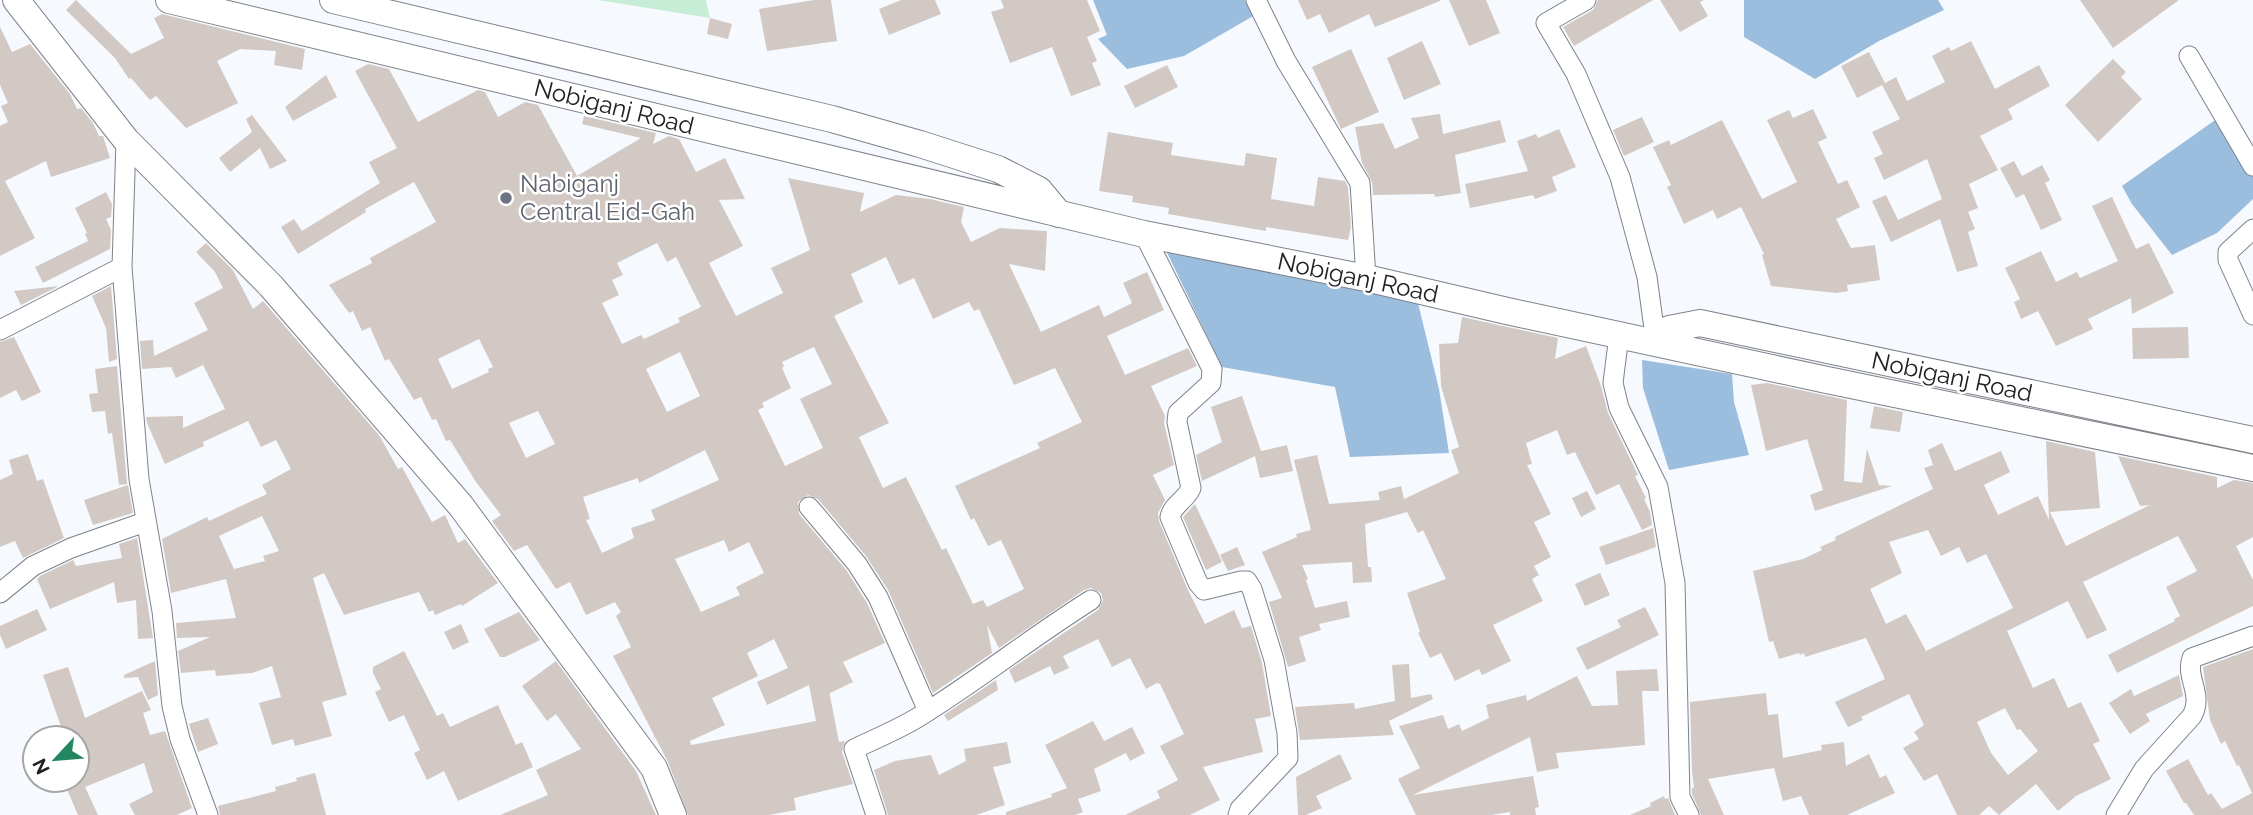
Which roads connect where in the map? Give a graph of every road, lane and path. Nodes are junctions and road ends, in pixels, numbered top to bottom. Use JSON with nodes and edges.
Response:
{"nodes":[{"id":1,"x":16,"y":0,"type":"edge"},
{"id":2,"x":169,"y":0,"type":"edge"},
{"id":3,"x":333,"y":0,"type":"edge"},
{"id":4,"x":1256,"y":0,"type":"edge"},
{"id":5,"x":1586,"y":0,"type":"edge"},
{"id":6,"x":2189,"y":56,"type":"dead end"},
{"id":7,"x":126,"y":140,"type":"junction"},
{"id":8,"x":2253,"y":166,"type":"edge"},
{"id":9,"x":1059,"y":214,"type":"junction"},
{"id":10,"x":2253,"y":229,"type":"edge"},
{"id":11,"x":1144,"y":234,"type":"junction"},
{"id":12,"x":122,"y":267,"type":"junction"},
{"id":13,"x":1366,"y":278,"type":"junction"},
{"id":14,"x":2253,"y":316,"type":"edge"},
{"id":15,"x":0,"y":330,"type":"edge"},
{"id":16,"x":1619,"y":334,"type":"junction"},
{"id":17,"x":1656,"y":343,"type":"junction"},
{"id":18,"x":2253,"y":440,"type":"edge"},
{"id":19,"x":2253,"y":468,"type":"edge"},
{"id":20,"x":809,"y":507,"type":"dead end"},
{"id":21,"x":145,"y":522,"type":"junction"},
{"id":22,"x":0,"y":593,"type":"edge"},
{"id":23,"x":1091,"y":600,"type":"dead end"},
{"id":24,"x":2253,"y":636,"type":"edge"},
{"id":25,"x":928,"y":711,"type":"junction"},
{"id":26,"x":208,"y":815,"type":"edge"},
{"id":27,"x":674,"y":815,"type":"edge"},
{"id":28,"x":876,"y":815,"type":"edge"},
{"id":29,"x":1238,"y":815,"type":"edge"},
{"id":30,"x":1688,"y":815,"type":"edge"},
{"id":31,"x":2116,"y":815,"type":"edge"}],
"edges":[{"from":1,"to":7,"type":"main road"},
{"from":2,"to":9,"type":"main road","name":"Nobiganj Road"},
{"from":3,"to":9,"type":"main road","name":"Nobiganj Road"},
{"from":4,"to":13,"type":"street"},
{"from":5,"to":17,"type":"street"},
{"from":6,"to":8,"type":"street"},
{"from":7,"to":12,"type":"street"},
{"from":7,"to":27,"type":"main road"},
{"from":9,"to":11,"type":"main road","name":"Nobiganj Road"},
{"from":10,"to":14,"type":"street"},
{"from":11,"to":13,"type":"main road","name":"Nobiganj Road"},
{"from":11,"to":29,"type":"street"},
{"from":12,"to":15,"type":"street"},
{"from":12,"to":21,"type":"street"},
{"from":13,"to":16,"type":"main road","name":"Nobiganj Road"},
{"from":16,"to":17,"type":"main road","name":"Nobiganj Road"},
{"from":16,"to":30,"type":"street"},
{"from":17,"to":18,"type":"main road","name":"Nobiganj Road"},
{"from":17,"to":19,"type":"main road","name":"Nobiganj Road"},
{"from":20,"to":25,"type":"street"},
{"from":21,"to":22,"type":"street"},
{"from":21,"to":26,"type":"street"},
{"from":23,"to":25,"type":"street"},
{"from":24,"to":31,"type":"street"},
{"from":25,"to":28,"type":"street"}]}
